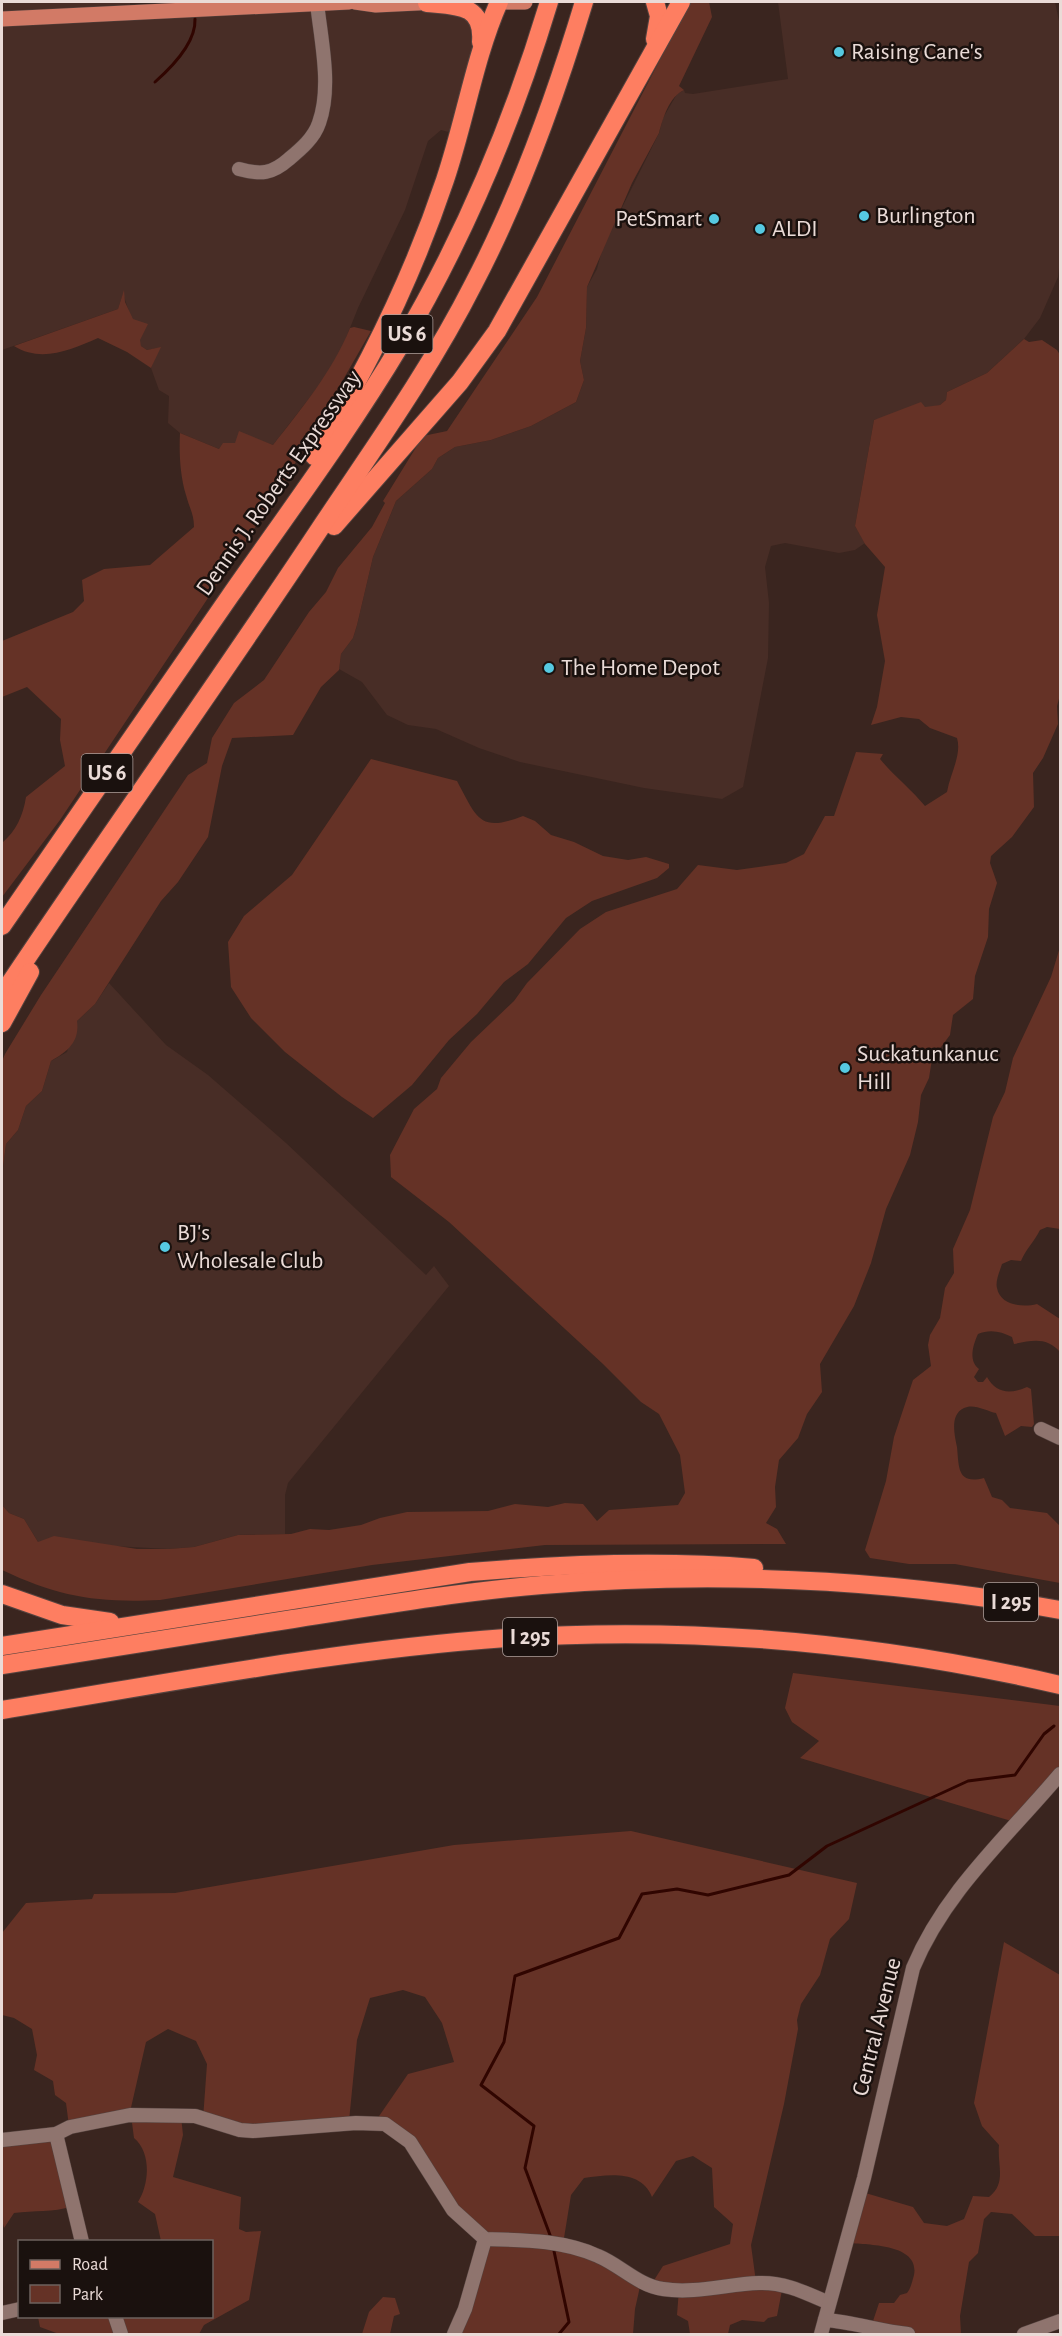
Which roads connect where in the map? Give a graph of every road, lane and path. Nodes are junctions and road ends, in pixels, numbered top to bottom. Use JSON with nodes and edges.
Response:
{"nodes":[{"id":1,"x":349,"y":2,"type":"edge"},
{"id":2,"x":355,"y":2,"type":"edge"},
{"id":3,"x":455,"y":2,"type":"edge"},
{"id":4,"x":500,"y":2,"type":"edge"},
{"id":5,"x":504,"y":2,"type":"edge"},
{"id":6,"x":525,"y":2,"type":"edge"},
{"id":7,"x":655,"y":2,"type":"edge"},
{"id":8,"x":681,"y":2,"type":"edge"},
{"id":9,"x":317,"y":3,"type":"junction"},
{"id":10,"x":428,"y":3,"type":"edge"},
{"id":11,"x":582,"y":8,"type":"edge"},
{"id":12,"x":547,"y":9,"type":"edge"},
{"id":13,"x":2,"y":19,"type":"edge"},
{"id":14,"x":477,"y":61,"type":"junction"},
{"id":15,"x":644,"y":65,"type":"junction"},
{"id":16,"x":239,"y":170,"type":"dead end"},
{"id":17,"x":276,"y":597,"type":"junction"},
{"id":18,"x":212,"y":621,"type":"junction"},
{"id":19,"x":85,"y":873,"type":"junction"},
{"id":20,"x":2,"y":926,"type":"edge"},
{"id":21,"x":2,"y":995,"type":"edge"},
{"id":22,"x":2,"y":1023,"type":"edge"},
{"id":23,"x":1041,"y":1429,"type":"dead end"},
{"id":24,"x":1060,"y":1438,"type":"edge"},
{"id":25,"x":928,"y":1590,"type":"junction"},
{"id":26,"x":2,"y":1594,"type":"edge"},
{"id":27,"x":1060,"y":1610,"type":"edge"},
{"id":28,"x":183,"y":1615,"type":"junction"},
{"id":29,"x":2,"y":1646,"type":"edge"},
{"id":30,"x":2,"y":1665,"type":"edge"},
{"id":31,"x":1060,"y":1685,"type":"edge"},
{"id":32,"x":2,"y":1710,"type":"edge"},
{"id":33,"x":1060,"y":1774,"type":"edge"},
{"id":34,"x":56,"y":2134,"type":"junction"},
{"id":35,"x":2,"y":2140,"type":"edge"},
{"id":36,"x":78,"y":2221,"type":"junction"},
{"id":37,"x":485,"y":2239,"type":"junction"},
{"id":38,"x":75,"y":2240,"type":"edge"},
{"id":39,"x":82,"y":2240,"type":"edge"},
{"id":40,"x":829,"y":2303,"type":"junction"},
{"id":41,"x":18,"y":2309,"type":"edge"},
{"id":42,"x":2,"y":2313,"type":"edge"},
{"id":43,"x":116,"y":2318,"type":"edge"},
{"id":44,"x":825,"y":2320,"type":"junction"},
{"id":45,"x":1060,"y":2321,"type":"edge"},
{"id":46,"x":121,"y":2334,"type":"edge"},
{"id":47,"x":454,"y":2334,"type":"edge"},
{"id":48,"x":821,"y":2334,"type":"edge"},
{"id":49,"x":908,"y":2334,"type":"edge"},
{"id":50,"x":1024,"y":2334,"type":"edge"}],
"edges":[{"from":1,"to":9,"type":"main road"},
{"from":2,"to":10,"type":"main road"},
{"from":3,"to":10,"type":"main road"},
{"from":4,"to":14,"type":"highway"},
{"from":5,"to":6,"type":"main road"},
{"from":7,"to":15,"type":"highway"},
{"from":8,"to":15,"type":"highway"},
{"from":9,"to":13,"type":"main road"},
{"from":9,"to":16,"type":"street"},
{"from":10,"to":14,"type":"highway"},
{"from":11,"to":17,"type":"highway","number":"US 6"},
{"from":12,"to":18,"type":"highway","name":"Dennis J. Roberts Expressway","number":"US 6"},
{"from":14,"to":18,"type":"highway"},
{"from":15,"to":17,"type":"highway"},
{"from":17,"to":19,"type":"highway","number":"US 6"},
{"from":18,"to":20,"type":"highway","name":"Dennis J. Roberts Expressway","number":"US 6"},
{"from":19,"to":21,"type":"highway","number":"US 6"},
{"from":19,"to":22,"type":"highway"},
{"from":23,"to":24,"type":"street"},
{"from":25,"to":27,"type":"highway","number":"I 295"},
{"from":25,"to":28,"type":"highway"},
{"from":25,"to":30,"type":"highway","number":"I 295"},
{"from":26,"to":28,"type":"highway"},
{"from":28,"to":29,"type":"highway"},
{"from":31,"to":32,"type":"highway","number":"I 295"},
{"from":33,"to":40,"type":"street","name":"Central Avenue"},
{"from":34,"to":35,"type":"street"},
{"from":34,"to":36,"type":"street"},
{"from":34,"to":37,"type":"street"},
{"from":36,"to":38,"type":"street"},
{"from":36,"to":39,"type":"street"},
{"from":37,"to":40,"type":"street"},
{"from":37,"to":47,"type":"street"},
{"from":40,"to":44,"type":"street","name":"Central Avenue"},
{"from":41,"to":42,"type":"street"},
{"from":43,"to":46,"type":"street"},
{"from":44,"to":48,"type":"street","name":"Central Avenue"},
{"from":44,"to":49,"type":"street"},
{"from":45,"to":50,"type":"street"}]}
